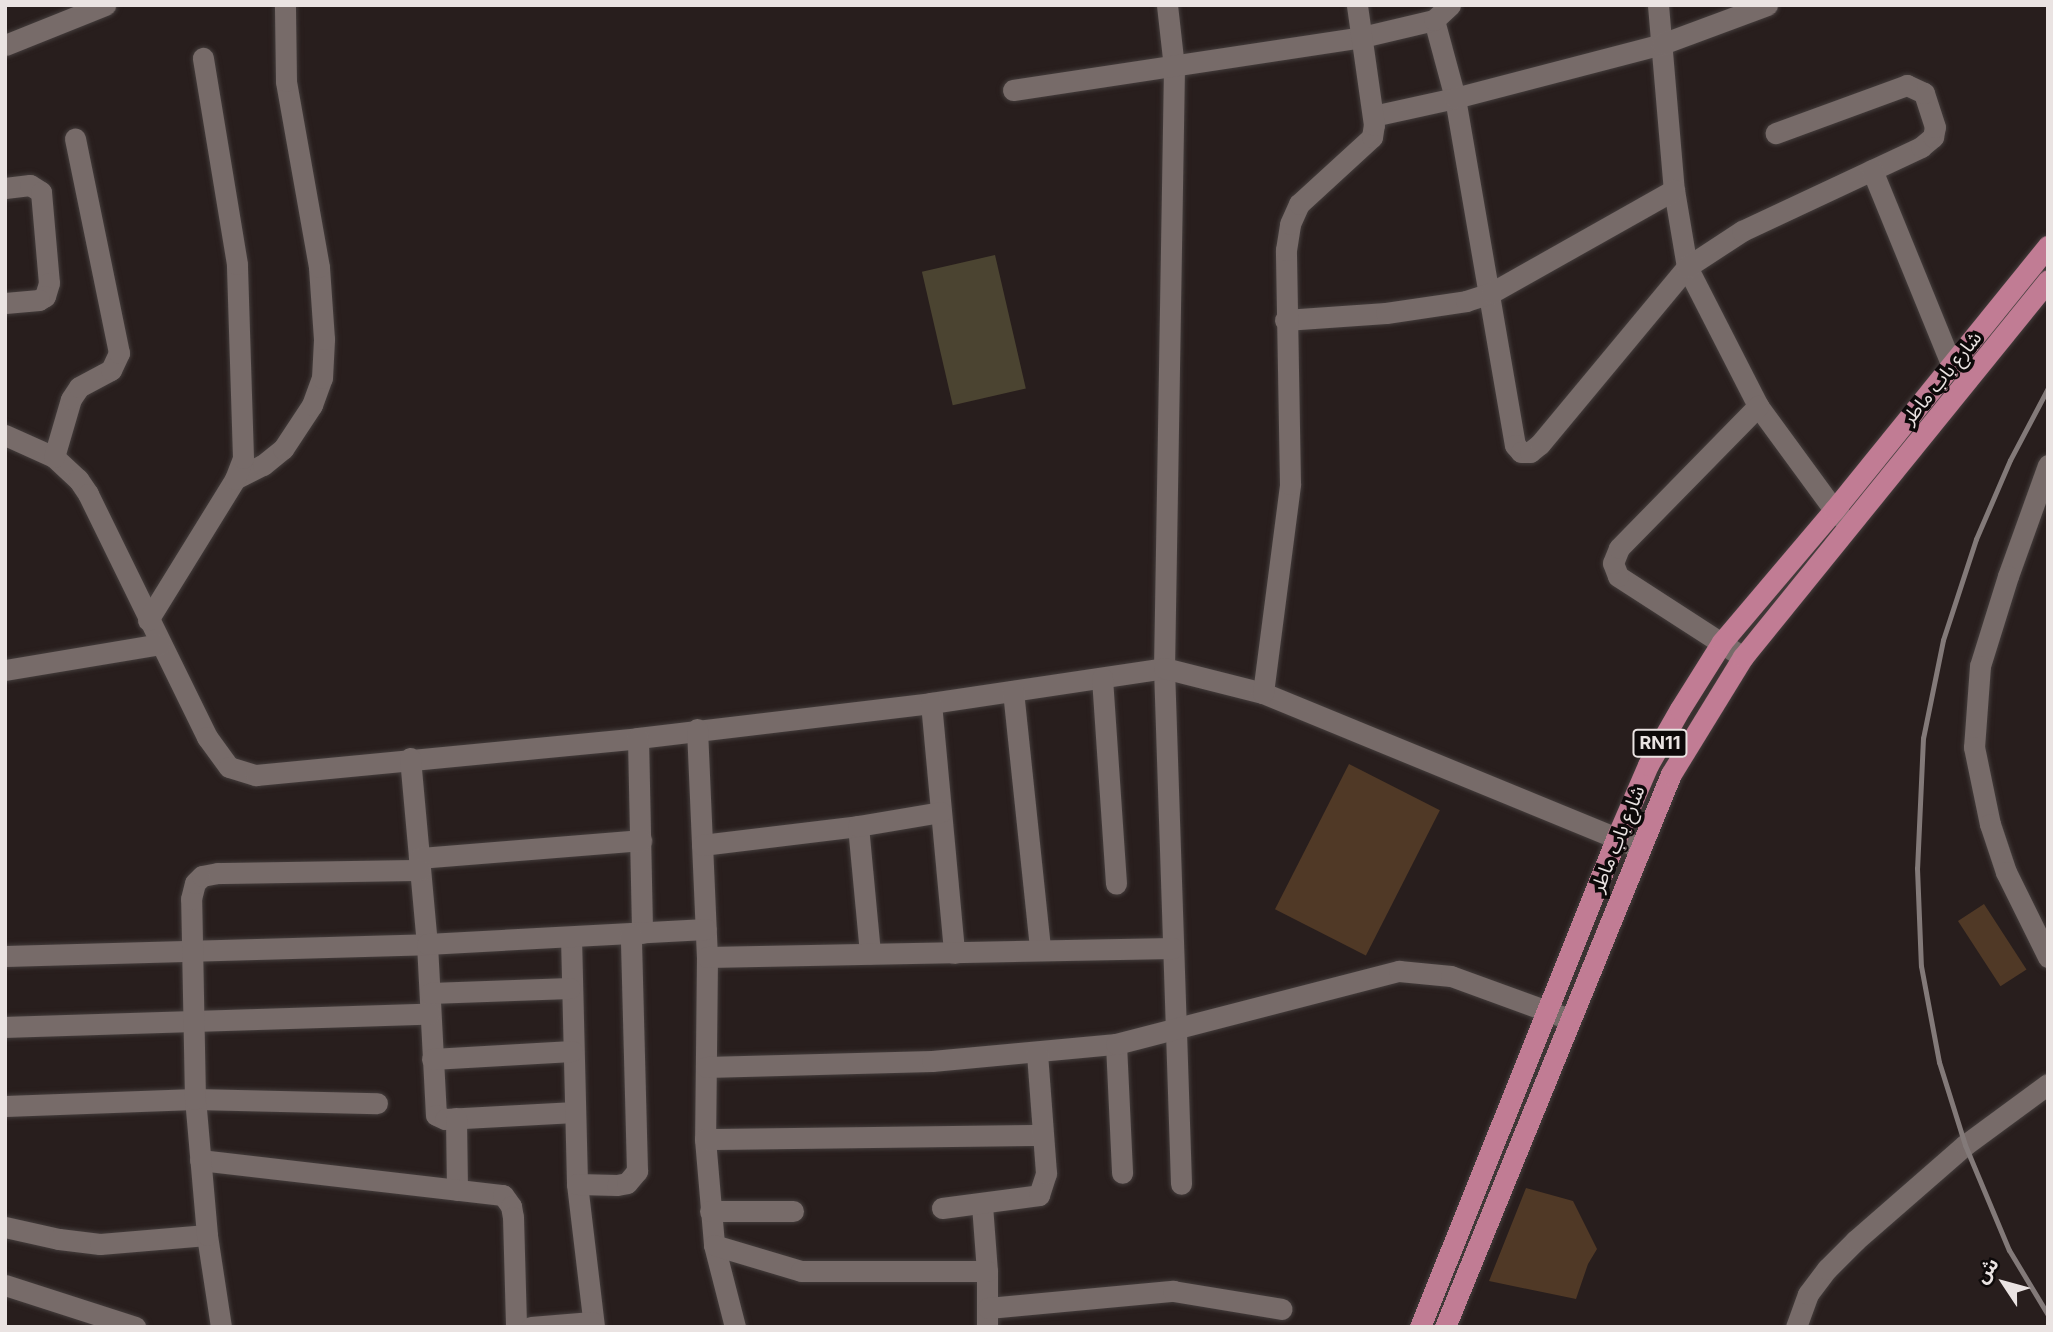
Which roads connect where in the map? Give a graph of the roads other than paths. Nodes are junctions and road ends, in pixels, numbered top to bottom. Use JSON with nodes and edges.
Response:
{"nodes":[{"id":1,"x":105,"y":5,"type":"edge"},
{"id":2,"x":285,"y":5,"type":"edge"},
{"id":3,"x":1167,"y":5,"type":"edge"},
{"id":4,"x":1357,"y":5,"type":"edge"},
{"id":5,"x":1450,"y":5,"type":"edge"},
{"id":6,"x":1658,"y":5,"type":"edge"},
{"id":7,"x":1767,"y":5,"type":"edge"},
{"id":8,"x":1434,"y":20,"type":"junction"},
{"id":9,"x":1362,"y":37,"type":"junction"},
{"id":10,"x":1662,"y":44,"type":"junction"},
{"id":11,"x":5,"y":45,"type":"edge"},
{"id":12,"x":203,"y":58,"type":"dead end"},
{"id":13,"x":1174,"y":67,"type":"junction"},
{"id":14,"x":1013,"y":90,"type":"dead end"},
{"id":15,"x":1455,"y":98,"type":"junction"},
{"id":16,"x":1373,"y":116,"type":"junction"},
{"id":17,"x":1776,"y":133,"type":"dead end"},
{"id":18,"x":75,"y":138,"type":"dead end"},
{"id":19,"x":1872,"y":170,"type":"junction"},
{"id":20,"x":5,"y":188,"type":"edge"},
{"id":21,"x":1674,"y":190,"type":"junction"},
{"id":22,"x":2048,"y":246,"type":"edge"},
{"id":23,"x":1687,"y":267,"type":"junction"},
{"id":24,"x":2048,"y":280,"type":"edge"},
{"id":25,"x":1491,"y":293,"type":"junction"},
{"id":26,"x":5,"y":303,"type":"edge"},
{"id":27,"x":1285,"y":320,"type":"junction"},
{"id":28,"x":1952,"y":366,"type":"junction"},
{"id":29,"x":1758,"y":406,"type":"junction"},
{"id":30,"x":5,"y":435,"type":"edge"},
{"id":31,"x":54,"y":457,"type":"junction"},
{"id":32,"x":2048,"y":465,"type":"edge"},
{"id":33,"x":235,"y":479,"type":"junction"},
{"id":34,"x":1841,"y":517,"type":"junction"},
{"id":35,"x":148,"y":620,"type":"junction"},
{"id":36,"x":1722,"y":642,"type":"junction"},
{"id":37,"x":160,"y":644,"type":"junction"},
{"id":38,"x":1743,"y":657,"type":"junction"},
{"id":39,"x":1164,"y":668,"type":"junction"},
{"id":40,"x":5,"y":670,"type":"edge"},
{"id":41,"x":1102,"y":678,"type":"junction"},
{"id":42,"x":1013,"y":691,"type":"junction"},
{"id":43,"x":1263,"y":693,"type":"junction"},
{"id":44,"x":931,"y":702,"type":"junction"},
{"id":45,"x":697,"y":729,"type":"junction"},
{"id":46,"x":638,"y":738,"type":"junction"},
{"id":47,"x":410,"y":758,"type":"junction"},
{"id":48,"x":941,"y":812,"type":"junction"},
{"id":49,"x":858,"y":826,"type":"junction"},
{"id":50,"x":1616,"y":839,"type":"junction"},
{"id":51,"x":641,"y":840,"type":"junction"},
{"id":52,"x":702,"y":845,"type":"junction"},
{"id":53,"x":1639,"y":847,"type":"junction"},
{"id":54,"x":419,"y":864,"type":"junction"},
{"id":55,"x":1116,"y":884,"type":"dead end"},
{"id":56,"x":706,"y":929,"type":"junction"},
{"id":57,"x":636,"y":934,"type":"junction"},
{"id":58,"x":571,"y":937,"type":"junction"},
{"id":59,"x":427,"y":944,"type":"junction"},
{"id":60,"x":1173,"y":948,"type":"junction"},
{"id":61,"x":1040,"y":949,"type":"junction"},
{"id":62,"x":193,"y":950,"type":"junction"},
{"id":63,"x":870,"y":953,"type":"junction"},
{"id":64,"x":954,"y":953,"type":"junction"},
{"id":65,"x":5,"y":956,"type":"edge"},
{"id":66,"x":707,"y":957,"type":"junction"},
{"id":67,"x":2048,"y":957,"type":"edge"},
{"id":68,"x":570,"y":988,"type":"junction"},
{"id":69,"x":430,"y":1003,"type":"junction"},
{"id":70,"x":1559,"y":1015,"type":"junction"},
{"id":71,"x":196,"y":1019,"type":"junction"},
{"id":72,"x":5,"y":1027,"type":"edge"},
{"id":73,"x":1177,"y":1027,"type":"junction"},
{"id":74,"x":1116,"y":1044,"type":"junction"},
{"id":75,"x":572,"y":1051,"type":"junction"},
{"id":76,"x":1037,"y":1052,"type":"junction"},
{"id":77,"x":432,"y":1059,"type":"junction"},
{"id":78,"x":706,"y":1067,"type":"junction"},
{"id":79,"x":2048,"y":1083,"type":"edge"},
{"id":80,"x":195,"y":1099,"type":"junction"},
{"id":81,"x":377,"y":1103,"type":"dead end"},
{"id":82,"x":5,"y":1106,"type":"edge"},
{"id":83,"x":575,"y":1112,"type":"junction"},
{"id":84,"x":456,"y":1118,"type":"junction"},
{"id":85,"x":1041,"y":1135,"type":"junction"},
{"id":86,"x":705,"y":1139,"type":"junction"},
{"id":87,"x":200,"y":1160,"type":"junction"},
{"id":88,"x":1122,"y":1174,"type":"dead end"},
{"id":89,"x":576,"y":1184,"type":"junction"},
{"id":90,"x":1181,"y":1184,"type":"dead end"},
{"id":91,"x":457,"y":1190,"type":"junction"},
{"id":92,"x":982,"y":1205,"type":"junction"},
{"id":93,"x":942,"y":1208,"type":"dead end"},
{"id":94,"x":710,"y":1211,"type":"junction"},
{"id":95,"x":793,"y":1211,"type":"dead end"},
{"id":96,"x":5,"y":1227,"type":"edge"},
{"id":97,"x":207,"y":1235,"type":"junction"},
{"id":98,"x":714,"y":1245,"type":"junction"},
{"id":99,"x":987,"y":1271,"type":"junction"},
{"id":100,"x":5,"y":1285,"type":"edge"},
{"id":101,"x":1282,"y":1309,"type":"dead end"},
{"id":102,"x":987,"y":1317,"type":"edge"},
{"id":103,"x":593,"y":1324,"type":"edge"},
{"id":104,"x":135,"y":1327,"type":"edge"},
{"id":105,"x":220,"y":1327,"type":"edge"},
{"id":106,"x":516,"y":1327,"type":"edge"},
{"id":107,"x":531,"y":1327,"type":"edge"},
{"id":108,"x":735,"y":1327,"type":"edge"},
{"id":109,"x":1420,"y":1327,"type":"edge"},
{"id":110,"x":1445,"y":1327,"type":"edge"},
{"id":111,"x":1796,"y":1327,"type":"edge"}],
"edges":[{"from":1,"to":11,"type":"street"},
{"from":2,"to":33,"type":"street"},
{"from":3,"to":13,"type":"street"},
{"from":4,"to":9,"type":"street"},
{"from":5,"to":8,"type":"street"},
{"from":6,"to":10,"type":"street"},
{"from":7,"to":10,"type":"street"},
{"from":8,"to":9,"type":"street"},
{"from":8,"to":15,"type":"street"},
{"from":9,"to":13,"type":"street"},
{"from":9,"to":16,"type":"street"},
{"from":10,"to":15,"type":"street"},
{"from":10,"to":21,"type":"street"},
{"from":12,"to":33,"type":"street"},
{"from":13,"to":14,"type":"street"},
{"from":13,"to":39,"type":"street"},
{"from":15,"to":16,"type":"street"},
{"from":15,"to":25,"type":"street"},
{"from":16,"to":27,"type":"street"},
{"from":17,"to":19,"type":"street"},
{"from":18,"to":31,"type":"street"},
{"from":19,"to":23,"type":"street"},
{"from":19,"to":28,"type":"street"},
{"from":20,"to":26,"type":"street"},
{"from":21,"to":23,"type":"street"},
{"from":21,"to":25,"type":"street"},
{"from":22,"to":28,"type":"main road","name":"شارع باب ماطر","number":"RN11"},
{"from":23,"to":25,"type":"street"},
{"from":23,"to":29,"type":"street"},
{"from":24,"to":34,"type":"main road","name":"شارع باب ماطر","number":"RN11"},
{"from":25,"to":27,"type":"street"},
{"from":27,"to":43,"type":"street"},
{"from":28,"to":34,"type":"main road","name":"شارع باب ماطر","number":"RN11"},
{"from":29,"to":34,"type":"street"},
{"from":29,"to":36,"type":"street"},
{"from":30,"to":31,"type":"street"},
{"from":31,"to":35,"type":"street"},
{"from":32,"to":67,"type":"street"},
{"from":33,"to":35,"type":"street"},
{"from":34,"to":36,"type":"main road","name":"شارع باب ماطر","number":"RN11"},
{"from":34,"to":38,"type":"main road","name":"شارع باب ماطر","number":"RN11"},
{"from":35,"to":37,"type":"street"},
{"from":36,"to":38,"type":"street"},
{"from":36,"to":50,"type":"main road","name":"شارع باب ماطر","number":"RN11"},
{"from":37,"to":40,"type":"street"},
{"from":37,"to":47,"type":"street"},
{"from":38,"to":53,"type":"main road","name":"شارع باب ماطر","number":"RN11"},
{"from":39,"to":41,"type":"street"},
{"from":39,"to":43,"type":"street"},
{"from":39,"to":60,"type":"street"},
{"from":41,"to":42,"type":"street"},
{"from":41,"to":55,"type":"street"},
{"from":42,"to":44,"type":"street"},
{"from":42,"to":61,"type":"street"},
{"from":43,"to":50,"type":"street"},
{"from":44,"to":45,"type":"street"},
{"from":44,"to":48,"type":"street"},
{"from":45,"to":46,"type":"street"},
{"from":45,"to":52,"type":"street"},
{"from":46,"to":47,"type":"street"},
{"from":46,"to":51,"type":"street"},
{"from":47,"to":54,"type":"street"},
{"from":48,"to":49,"type":"street"},
{"from":48,"to":64,"type":"street"},
{"from":49,"to":52,"type":"street"},
{"from":49,"to":63,"type":"street"},
{"from":50,"to":53,"type":"street"},
{"from":50,"to":70,"type":"main road","name":"شارع باب ماطر","number":"RN11"},
{"from":51,"to":54,"type":"street"},
{"from":51,"to":57,"type":"street"},
{"from":52,"to":56,"type":"street"},
{"from":53,"to":70,"type":"main road","name":"شارع باب ماطر","number":"RN11"},
{"from":54,"to":59,"type":"street"},
{"from":54,"to":62,"type":"street"},
{"from":56,"to":57,"type":"street"},
{"from":56,"to":66,"type":"street"},
{"from":57,"to":58,"type":"street"},
{"from":57,"to":89,"type":"street"},
{"from":58,"to":59,"type":"street"},
{"from":58,"to":68,"type":"street"},
{"from":59,"to":62,"type":"street"},
{"from":59,"to":69,"type":"street"},
{"from":60,"to":61,"type":"street"},
{"from":60,"to":73,"type":"street"},
{"from":61,"to":64,"type":"street"},
{"from":62,"to":65,"type":"street"},
{"from":62,"to":71,"type":"street"},
{"from":63,"to":64,"type":"street"},
{"from":63,"to":66,"type":"street"},
{"from":66,"to":78,"type":"street"},
{"from":68,"to":69,"type":"street"},
{"from":68,"to":75,"type":"street"},
{"from":69,"to":71,"type":"street"},
{"from":69,"to":77,"type":"street"},
{"from":70,"to":73,"type":"street"},
{"from":70,"to":109,"type":"main road","name":"شارع باب ماطر","number":"RN11"},
{"from":70,"to":110,"type":"main road","name":"شارع باب ماطر","number":"RN11"},
{"from":71,"to":72,"type":"street"},
{"from":71,"to":80,"type":"street"},
{"from":73,"to":74,"type":"street"},
{"from":73,"to":90,"type":"street"},
{"from":74,"to":76,"type":"street"},
{"from":74,"to":88,"type":"street"},
{"from":75,"to":77,"type":"street"},
{"from":75,"to":83,"type":"street"},
{"from":76,"to":78,"type":"street"},
{"from":76,"to":85,"type":"street"},
{"from":77,"to":84,"type":"street"},
{"from":78,"to":86,"type":"street"},
{"from":79,"to":111,"type":"street"},
{"from":80,"to":81,"type":"street"},
{"from":80,"to":82,"type":"street"},
{"from":80,"to":87,"type":"street"},
{"from":83,"to":84,"type":"street"},
{"from":83,"to":89,"type":"street"},
{"from":84,"to":91,"type":"street"},
{"from":85,"to":86,"type":"street"},
{"from":85,"to":92,"type":"street"},
{"from":86,"to":94,"type":"street"},
{"from":87,"to":91,"type":"street"},
{"from":87,"to":97,"type":"street"},
{"from":89,"to":103,"type":"street"},
{"from":91,"to":106,"type":"street"},
{"from":92,"to":93,"type":"street"},
{"from":92,"to":99,"type":"street"},
{"from":94,"to":95,"type":"street"},
{"from":94,"to":98,"type":"street"},
{"from":96,"to":97,"type":"street"},
{"from":97,"to":105,"type":"street"},
{"from":98,"to":99,"type":"street"},
{"from":98,"to":108,"type":"street"},
{"from":99,"to":102,"type":"street"},
{"from":100,"to":104,"type":"street"},
{"from":101,"to":102,"type":"street"},
{"from":103,"to":107,"type":"street"}]}
